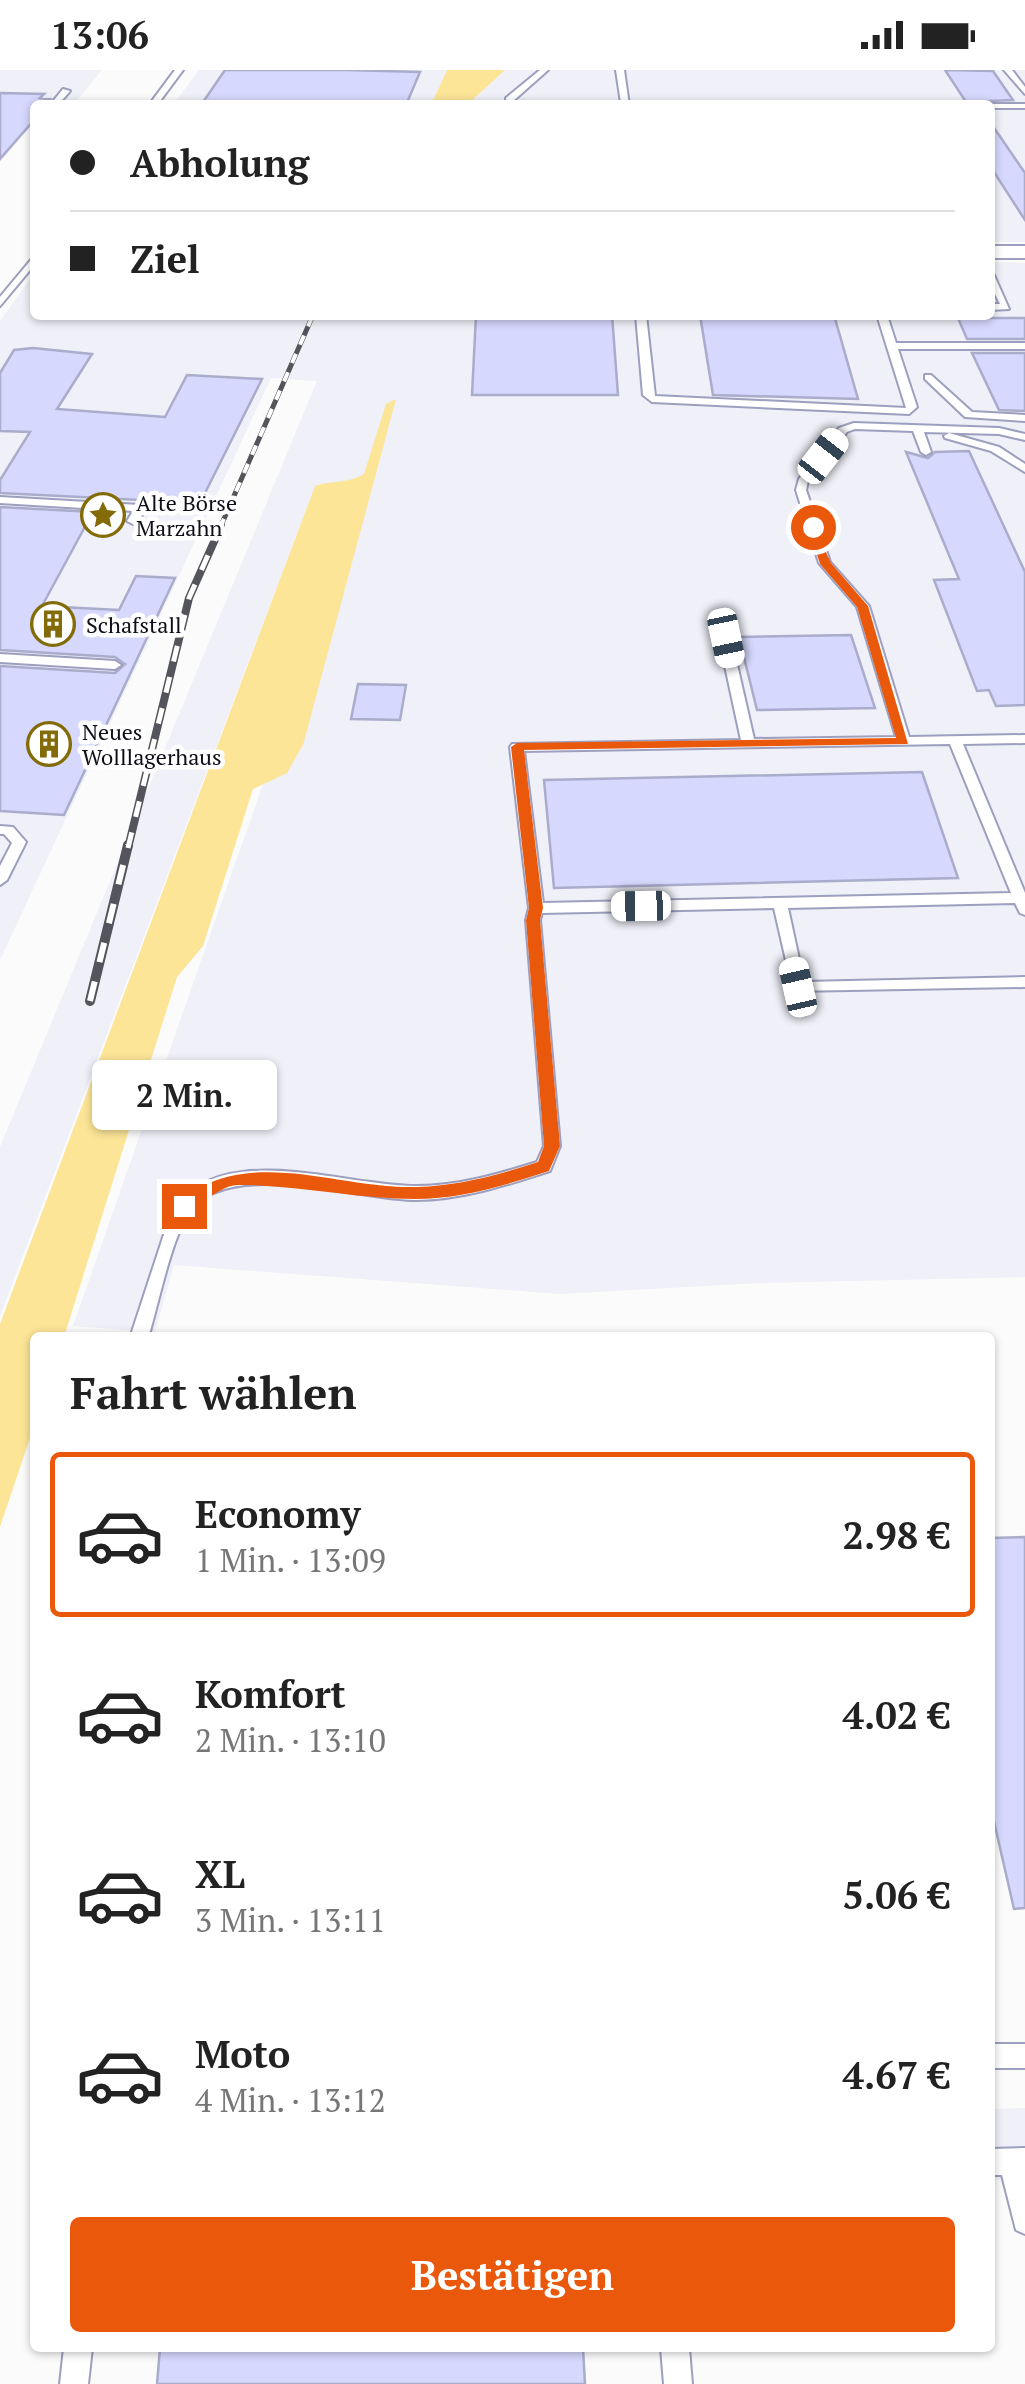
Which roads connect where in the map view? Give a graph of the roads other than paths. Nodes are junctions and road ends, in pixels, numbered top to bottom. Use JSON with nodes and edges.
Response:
{"nodes":[{"id":1,"x":179,"y":70,"type":"edge"},
{"id":2,"x":544,"y":70,"type":"edge"},
{"id":3,"x":620,"y":70,"type":"edge"},
{"id":4,"x":1008,"y":70,"type":"edge"},
{"id":5,"x":66,"y":91,"type":"dead end"},
{"id":6,"x":1025,"y":92,"type":"edge"},
{"id":7,"x":58,"y":100,"type":"edge"},
{"id":8,"x":158,"y":100,"type":"edge"},
{"id":9,"x":509,"y":100,"type":"dead end"},
{"id":10,"x":623,"y":100,"type":"edge"},
{"id":11,"x":995,"y":106,"type":"edge"},
{"id":12,"x":1025,"y":106,"type":"edge"},
{"id":13,"x":995,"y":252,"type":"edge"},
{"id":14,"x":1025,"y":252,"type":"edge"},
{"id":15,"x":30,"y":264,"type":"edge"},
{"id":16,"x":995,"y":285,"type":"edge"},
{"id":17,"x":0,"y":303,"type":"edge"},
{"id":18,"x":995,"y":307,"type":"edge"},
{"id":19,"x":641,"y":320,"type":"edge"},
{"id":20,"x":884,"y":320,"type":"edge"},
{"id":21,"x":892,"y":346,"type":"junction"},
{"id":22,"x":1025,"y":346,"type":"edge"},
{"id":23,"x":928,"y":376,"type":"dead end"},
{"id":24,"x":1025,"y":418,"type":"edge"},
{"id":25,"x":917,"y":427,"type":"junction"},
{"id":26,"x":1025,"y":438,"type":"edge"},
{"id":27,"x":926,"y":452,"type":"dead end"},
{"id":28,"x":1025,"y":456,"type":"edge"},
{"id":29,"x":1025,"y":469,"type":"edge"},
{"id":30,"x":0,"y":500,"type":"edge"},
{"id":31,"x":133,"y":522,"type":"dead end"},
{"id":32,"x":726,"y":638,"type":"dead end"},
{"id":33,"x":0,"y":658,"type":"edge"},
{"id":34,"x":114,"y":666,"type":"dead end"},
{"id":35,"x":1025,"y":739,"type":"edge"},
{"id":36,"x":956,"y":741,"type":"junction"},
{"id":37,"x":904,"y":742,"type":"junction"},
{"id":38,"x":749,"y":744,"type":"junction"},
{"id":39,"x":0,"y":830,"type":"edge"},
{"id":40,"x":0,"y":880,"type":"edge"},
{"id":41,"x":780,"y":903,"type":"junction"},
{"id":42,"x":1023,"y":904,"type":"edge"},
{"id":43,"x":536,"y":908,"type":"junction"},
{"id":44,"x":1025,"y":982,"type":"edge"},
{"id":45,"x":142,"y":1332,"type":"edge"},
{"id":46,"x":995,"y":2050,"type":"edge"},
{"id":47,"x":1025,"y":2056,"type":"edge"},
{"id":48,"x":1009,"y":2161,"type":"edge"},
{"id":49,"x":1025,"y":2220,"type":"edge"},
{"id":50,"x":78,"y":2352,"type":"edge"},
{"id":51,"x":675,"y":2352,"type":"edge"},
{"id":52,"x":74,"y":2384,"type":"edge"},
{"id":53,"x":678,"y":2384,"type":"edge"}],
"edges":[{"from":1,"to":8,"type":"lane"},
{"from":2,"to":9,"type":"lane"},
{"from":3,"to":10,"type":"lane"},
{"from":4,"to":6,"type":"lane"},
{"from":5,"to":7,"type":"lane"},
{"from":11,"to":12,"type":"lane"},
{"from":13,"to":14,"type":"street"},
{"from":15,"to":17,"type":"lane"},
{"from":16,"to":18,"type":"lane"},
{"from":19,"to":21,"type":"lane"},
{"from":20,"to":21,"type":"lane"},
{"from":21,"to":22,"type":"lane"},
{"from":23,"to":24,"type":"lane"},
{"from":25,"to":26,"type":"lane"},
{"from":25,"to":27,"type":"lane"},
{"from":25,"to":29,"type":"lane"},
{"from":25,"to":37,"type":"lane"},
{"from":26,"to":28,"type":"lane"},
{"from":30,"to":31,"type":"lane"},
{"from":32,"to":38,"type":"lane"},
{"from":33,"to":34,"type":"lane"},
{"from":35,"to":36,"type":"lane"},
{"from":36,"to":37,"type":"lane"},
{"from":36,"to":42,"type":"lane"},
{"from":37,"to":38,"type":"lane"},
{"from":38,"to":43,"type":"lane"},
{"from":39,"to":40,"type":"lane"},
{"from":41,"to":42,"type":"lane"},
{"from":41,"to":43,"type":"lane"},
{"from":41,"to":44,"type":"lane"},
{"from":43,"to":45,"type":"lane"},
{"from":46,"to":47,"type":"lane"},
{"from":48,"to":49,"type":"lane"},
{"from":50,"to":52,"type":"lane"},
{"from":51,"to":53,"type":"lane"}]}
